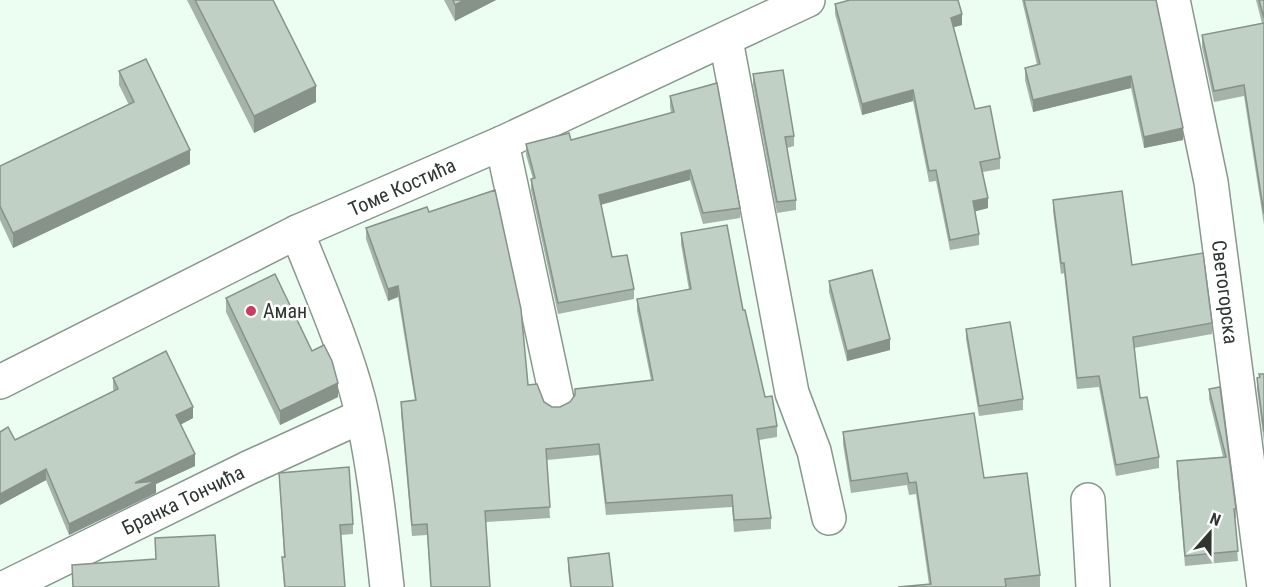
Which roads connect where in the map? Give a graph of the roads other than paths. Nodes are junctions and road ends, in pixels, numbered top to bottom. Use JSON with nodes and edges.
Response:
{"nodes":[{"id":1,"x":808,"y":0,"type":"edge"},
{"id":2,"x":1173,"y":0,"type":"edge"},
{"id":3,"x":726,"y":40,"type":"junction"},
{"id":4,"x":502,"y":143,"type":"junction"},
{"id":5,"x":297,"y":232,"type":"junction"},
{"id":6,"x":0,"y":382,"type":"edge"},
{"id":7,"x":557,"y":400,"type":"dead end"},
{"id":8,"x":362,"y":416,"type":"junction"},
{"id":9,"x":1088,"y":500,"type":"dead end"},
{"id":10,"x":829,"y":518,"type":"dead end"},
{"id":11,"x":6,"y":587,"type":"edge"},
{"id":12,"x":387,"y":587,"type":"edge"},
{"id":13,"x":1093,"y":587,"type":"edge"},
{"id":14,"x":1264,"y":587,"type":"edge"}],
"edges":[{"from":1,"to":3,"type":"street","name":"Томе Костића"},
{"from":2,"to":14,"type":"street","name":"Светогорска"},
{"from":3,"to":4,"type":"street","name":"Томе Костића"},
{"from":3,"to":10,"type":"street"},
{"from":4,"to":5,"type":"street","name":"Томе Костића"},
{"from":4,"to":7,"type":"street"},
{"from":5,"to":6,"type":"street","name":"Томе Костића"},
{"from":5,"to":8,"type":"street"},
{"from":8,"to":11,"type":"street","name":"Бранка Тончића"},
{"from":8,"to":12,"type":"street"},
{"from":9,"to":13,"type":"street"}]}
